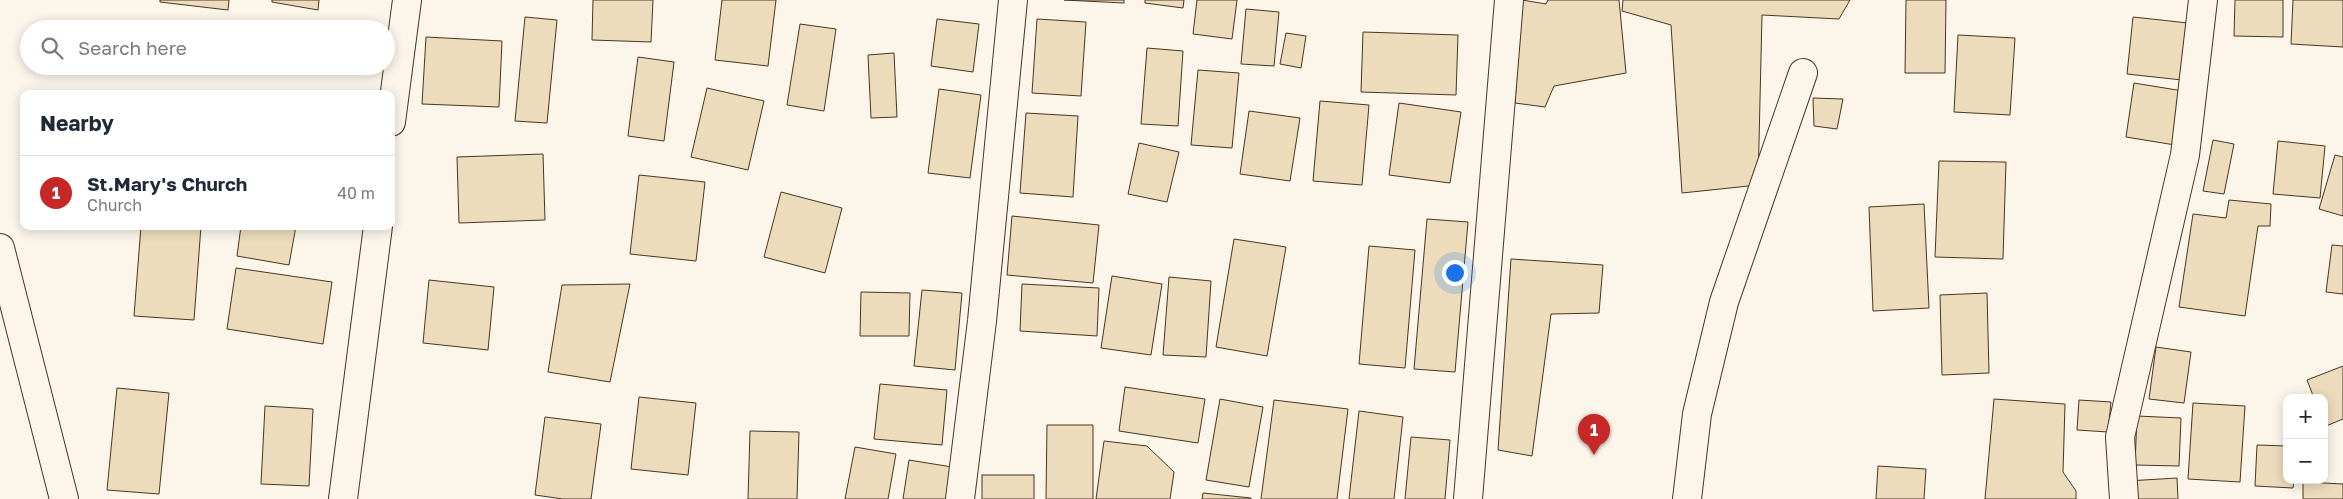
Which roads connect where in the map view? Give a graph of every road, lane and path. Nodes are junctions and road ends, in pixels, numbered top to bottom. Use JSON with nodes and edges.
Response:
{"nodes":[{"id":1,"x":407,"y":0,"type":"edge"},
{"id":2,"x":1013,"y":0,"type":"edge"},
{"id":3,"x":1509,"y":0,"type":"edge"},
{"id":4,"x":2203,"y":0,"type":"edge"},
{"id":5,"x":1803,"y":72,"type":"dead end"},
{"id":6,"x":395,"y":92,"type":"edge"},
{"id":7,"x":377,"y":230,"type":"edge"},
{"id":8,"x":0,"y":248,"type":"edge"},
{"id":9,"x":64,"y":499,"type":"edge"},
{"id":10,"x":343,"y":499,"type":"edge"},
{"id":11,"x":960,"y":499,"type":"edge"},
{"id":12,"x":1468,"y":499,"type":"edge"},
{"id":13,"x":1687,"y":499,"type":"edge"},
{"id":14,"x":2124,"y":499,"type":"edge"}],
"edges":[{"from":1,"to":6,"type":"street"},
{"from":2,"to":11,"type":"street"},
{"from":3,"to":12,"type":"street"},
{"from":4,"to":14,"type":"street"},
{"from":5,"to":13,"type":"street"},
{"from":7,"to":10,"type":"street"},
{"from":8,"to":9,"type":"street"}]}
